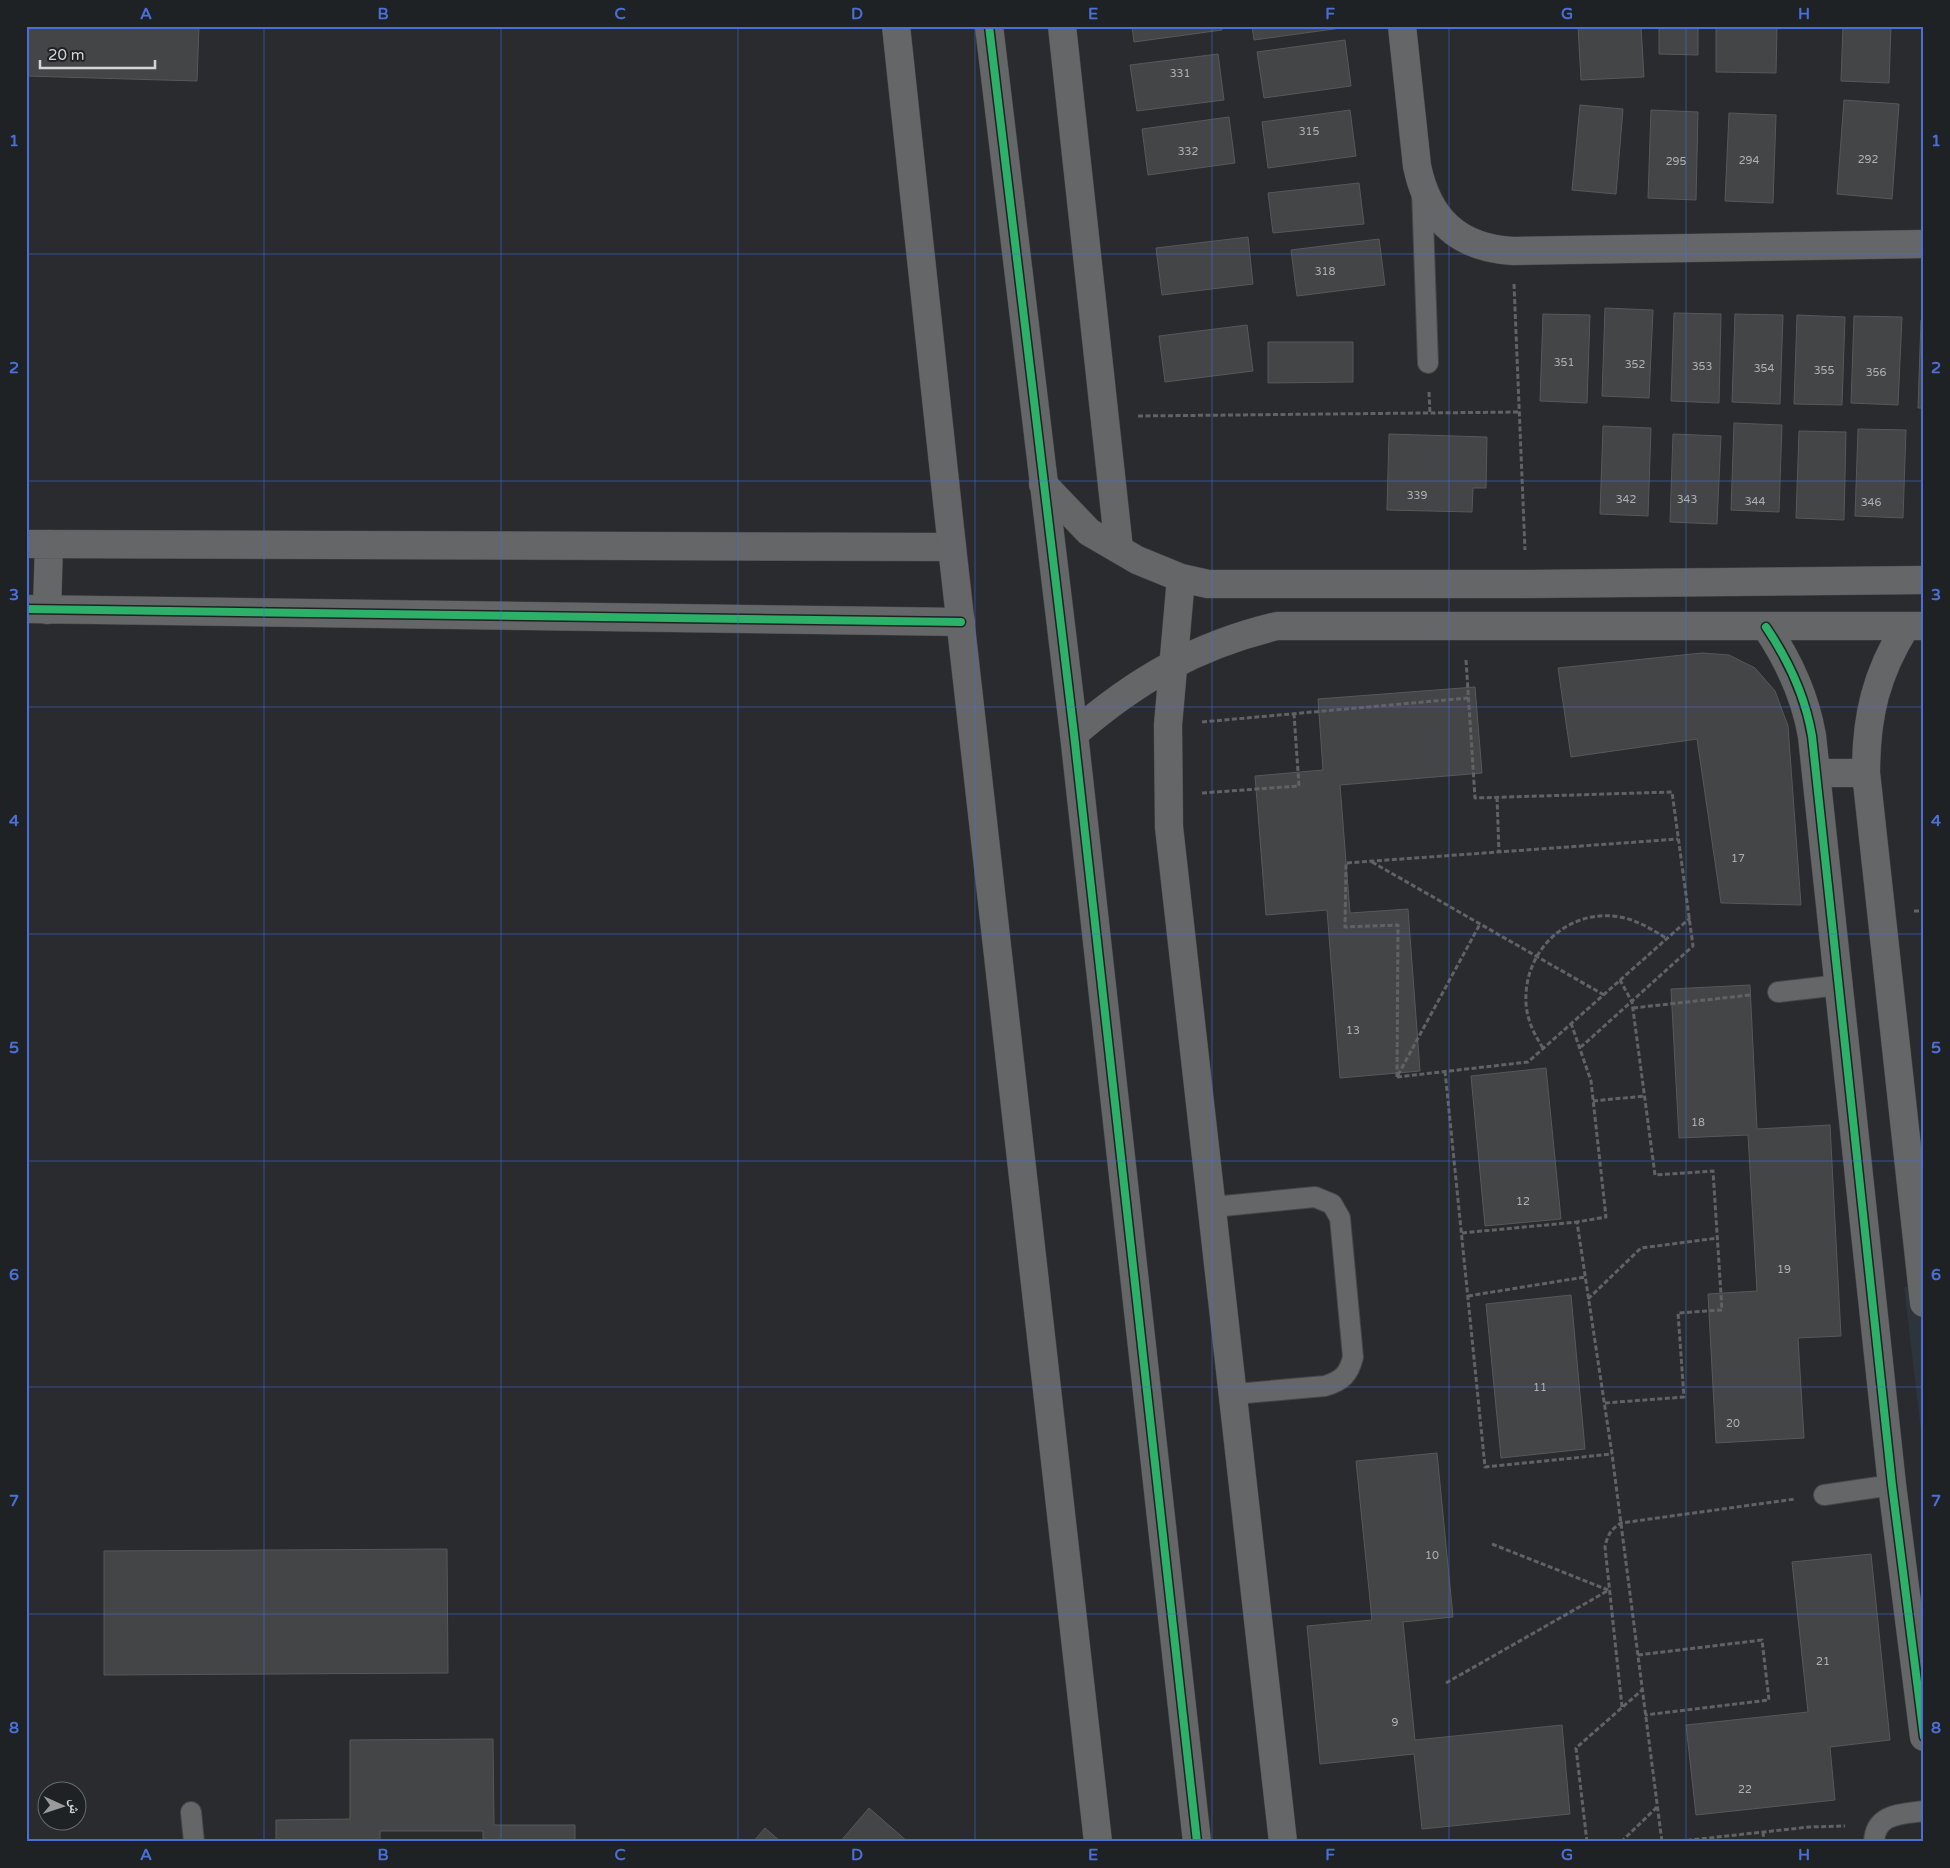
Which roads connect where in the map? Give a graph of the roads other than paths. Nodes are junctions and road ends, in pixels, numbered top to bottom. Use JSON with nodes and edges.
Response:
{"nodes":[{"id":1,"x":896,"y":26,"type":"edge"},
{"id":2,"x":989,"y":26,"type":"edge"},
{"id":3,"x":1062,"y":26,"type":"edge"},
{"id":4,"x":1402,"y":26,"type":"edge"},
{"id":5,"x":1422,"y":188,"type":"junction"},
{"id":6,"x":1924,"y":244,"type":"edge"},
{"id":7,"x":1428,"y":363,"type":"dead end"},
{"id":8,"x":1043,"y":484,"type":"junction"},
{"id":9,"x":38,"y":544,"type":"edge"},
{"id":10,"x":952,"y":547,"type":"junction"},
{"id":11,"x":1119,"y":549,"type":"junction"},
{"id":12,"x":1181,"y":578,"type":"junction"},
{"id":13,"x":1924,"y":580,"type":"edge"},
{"id":14,"x":37,"y":610,"type":"edge"},
{"id":15,"x":961,"y":622,"type":"junction"},
{"id":16,"x":1915,"y":626,"type":"edge"},
{"id":17,"x":1766,"y":627,"type":"junction"},
{"id":18,"x":1172,"y":664,"type":"junction"},
{"id":19,"x":1074,"y":734,"type":"junction"},
{"id":20,"x":1816,"y":773,"type":"junction"},
{"id":21,"x":1866,"y":773,"type":"junction"},
{"id":22,"x":1838,"y":985,"type":"junction"},
{"id":23,"x":1778,"y":992,"type":"road end"},
{"id":24,"x":1213,"y":1207,"type":"junction"},
{"id":25,"x":1919,"y":1218,"type":"edge"},
{"id":26,"x":1924,"y":1303,"type":"edge"},
{"id":27,"x":1235,"y":1394,"type":"junction"},
{"id":28,"x":1892,"y":1484,"type":"junction"},
{"id":29,"x":1824,"y":1495,"type":"road end"},
{"id":30,"x":1924,"y":1737,"type":"edge"},
{"id":31,"x":1924,"y":1811,"type":"edge"},
{"id":32,"x":191,"y":1812,"type":"dead end"},
{"id":33,"x":194,"y":1842,"type":"edge"},
{"id":34,"x":1098,"y":1842,"type":"edge"},
{"id":35,"x":1196,"y":1842,"type":"edge"},
{"id":36,"x":1283,"y":1842,"type":"edge"},
{"id":37,"x":1874,"y":1842,"type":"edge"}],
"edges":[{"from":1,"to":10,"type":"street"},
{"from":2,"to":8,"type":"street"},
{"from":3,"to":11,"type":"street"},
{"from":4,"to":5,"type":"street"},
{"from":5,"to":6,"type":"street"},
{"from":5,"to":7,"type":"lane"},
{"from":8,"to":11,"type":"street"},
{"from":8,"to":19,"type":"street"},
{"from":9,"to":10,"type":"street"},
{"from":9,"to":14,"type":"street"},
{"from":10,"to":15,"type":"street"},
{"from":11,"to":12,"type":"street"},
{"from":12,"to":13,"type":"street"},
{"from":12,"to":18,"type":"street"},
{"from":14,"to":15,"type":"street"},
{"from":15,"to":34,"type":"street"},
{"from":16,"to":17,"type":"street"},
{"from":16,"to":21,"type":"street"},
{"from":17,"to":18,"type":"street"},
{"from":17,"to":20,"type":"street"},
{"from":18,"to":19,"type":"street"},
{"from":18,"to":24,"type":"street"},
{"from":19,"to":35,"type":"street"},
{"from":20,"to":21,"type":"street"},
{"from":20,"to":22,"type":"street"},
{"from":21,"to":25,"type":"street"},
{"from":22,"to":23,"type":"lane"},
{"from":22,"to":28,"type":"street"},
{"from":24,"to":27,"type":"street"},
{"from":24,"to":27,"type":"lane"},
{"from":25,"to":26,"type":"street"},
{"from":27,"to":36,"type":"street"},
{"from":28,"to":29,"type":"lane"},
{"from":28,"to":30,"type":"street"},
{"from":31,"to":37,"type":"lane"},
{"from":32,"to":33,"type":"lane"}]}
